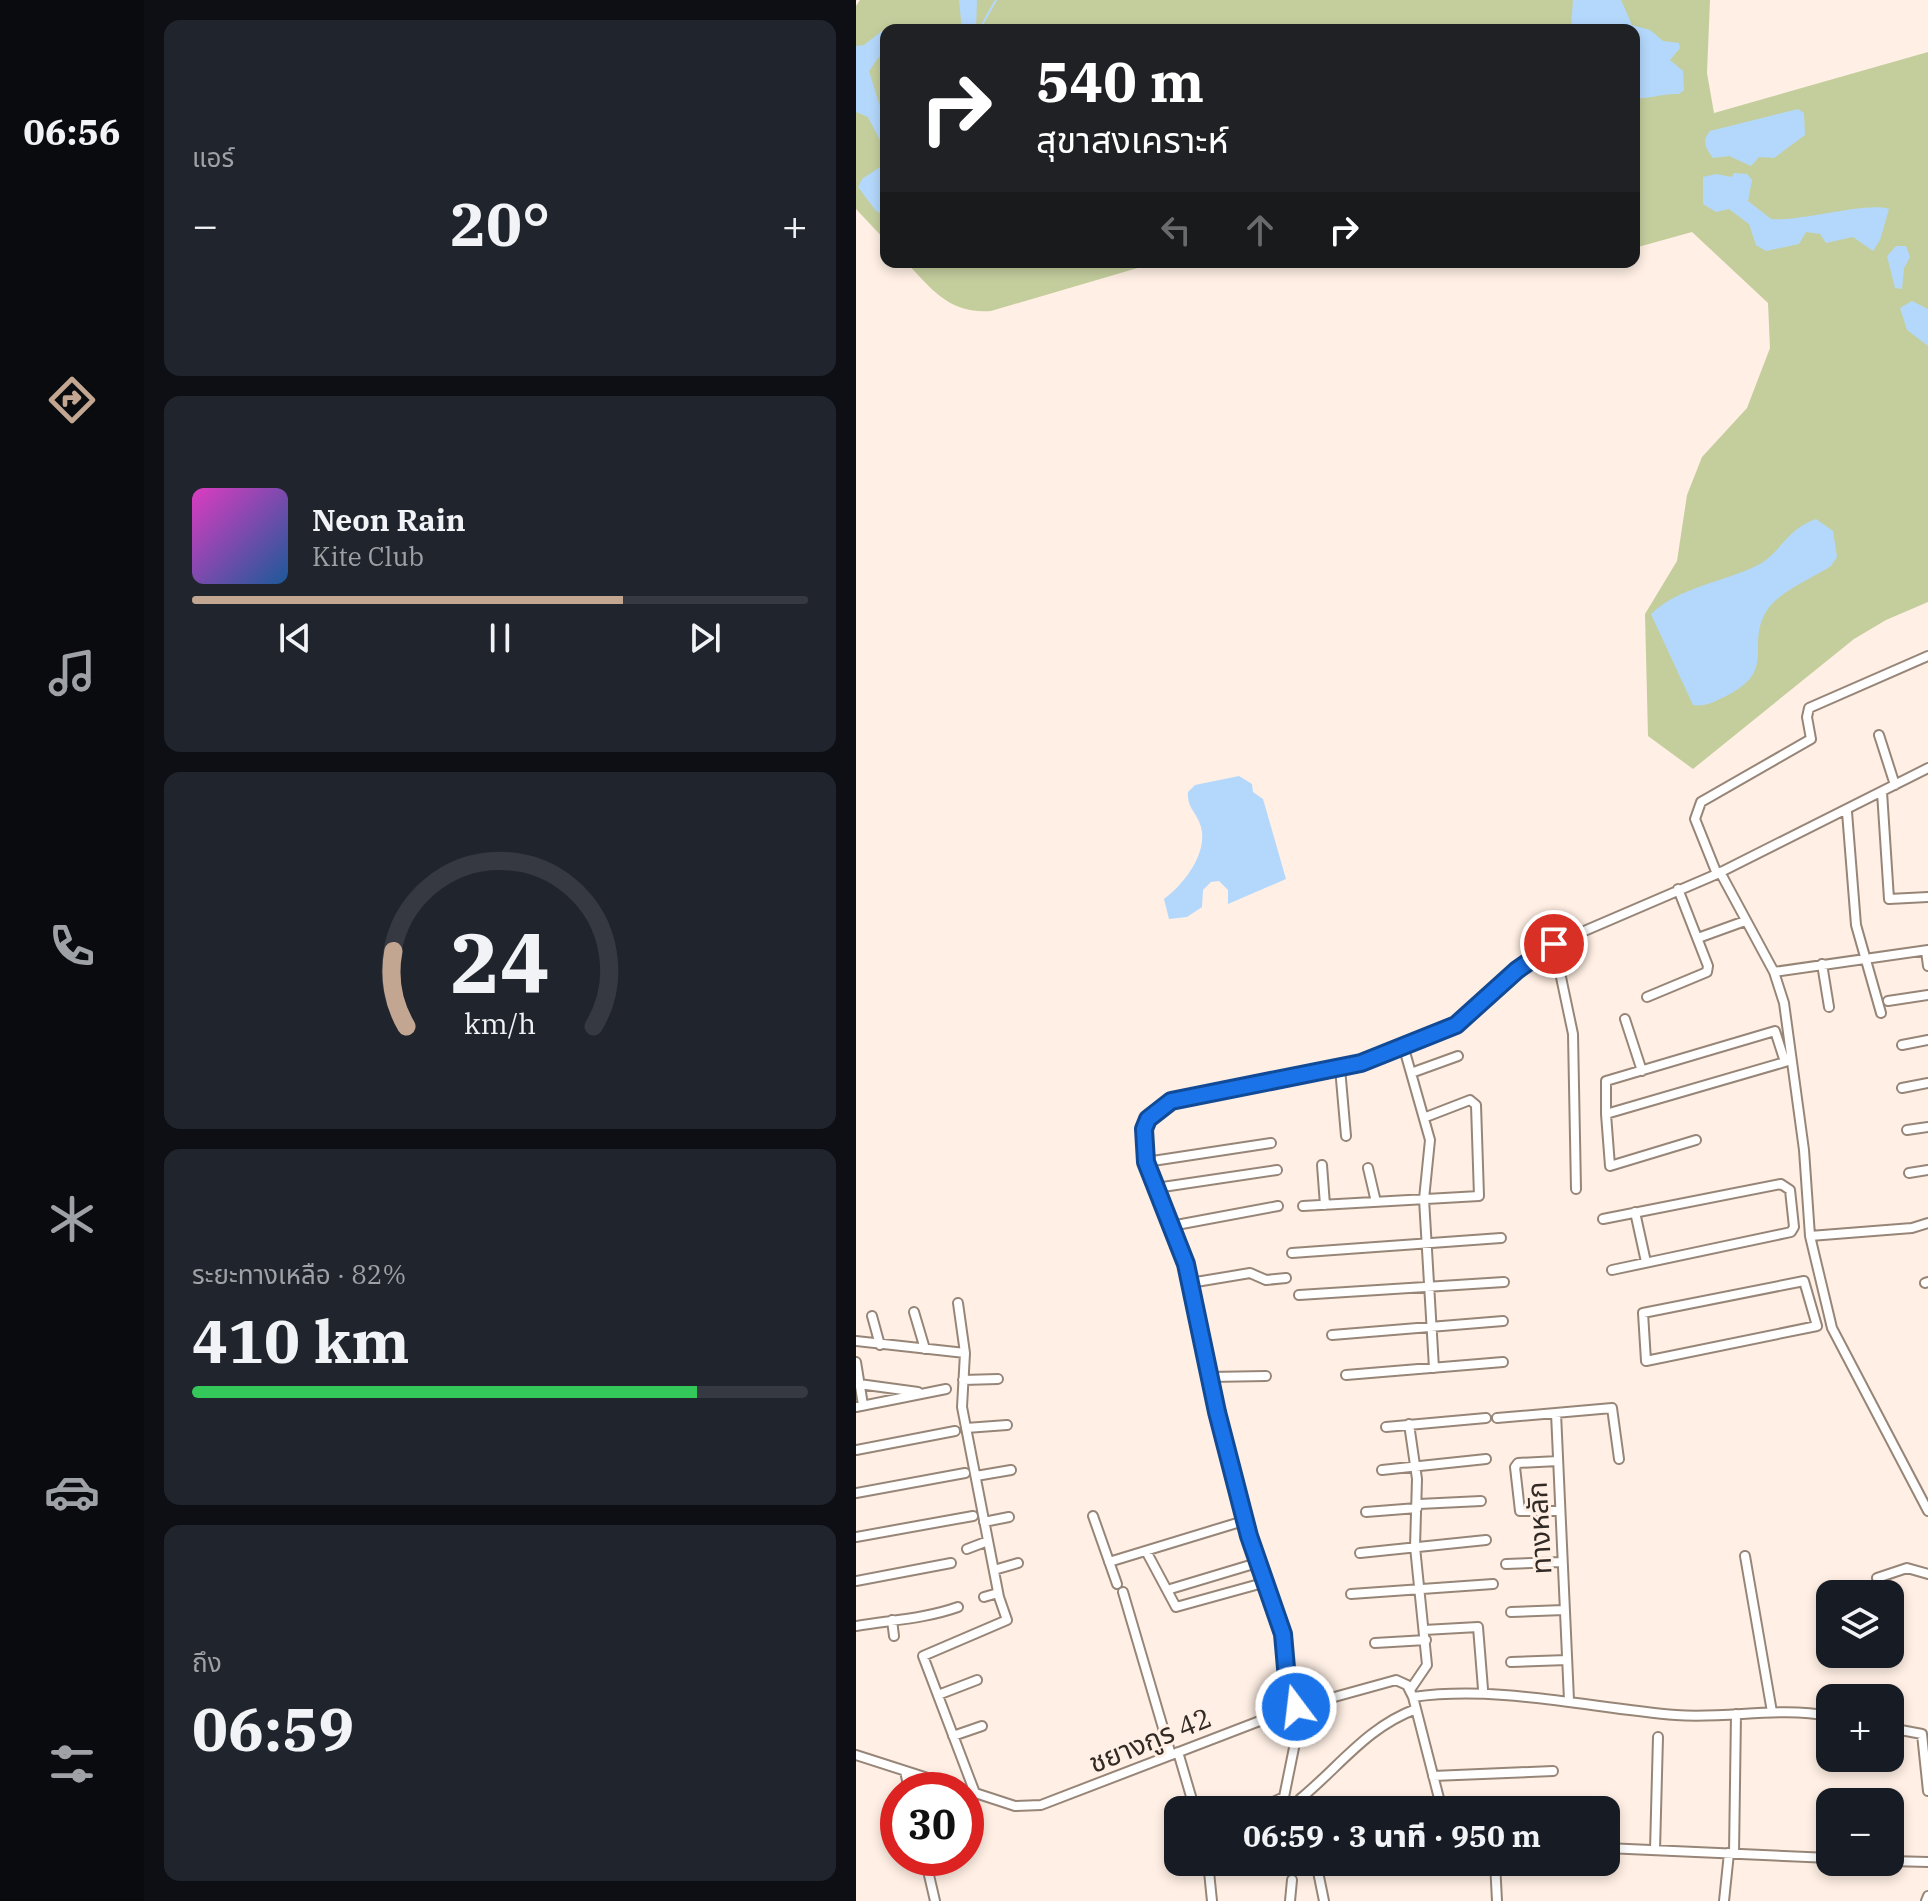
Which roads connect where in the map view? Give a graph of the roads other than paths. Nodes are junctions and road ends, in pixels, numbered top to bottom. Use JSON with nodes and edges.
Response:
{"nodes":[{"id":1,"x":1928,"y":656,"type":"edge"},
{"id":2,"x":1879,"y":735,"type":"dead end"},
{"id":3,"x":1928,"y":768,"type":"edge"},
{"id":4,"x":1895,"y":785,"type":"junction"},
{"id":5,"x":1882,"y":792,"type":"junction"},
{"id":6,"x":1847,"y":812,"type":"junction"},
{"id":7,"x":1719,"y":873,"type":"junction"},
{"id":8,"x":1678,"y":889,"type":"junction"},
{"id":9,"x":1928,"y":897,"type":"edge"},
{"id":10,"x":1745,"y":921,"type":"junction"},
{"id":11,"x":1698,"y":938,"type":"junction"},
{"id":12,"x":1554,"y":944,"type":"junction"},
{"id":13,"x":1927,"y":950,"type":"edge"},
{"id":14,"x":1866,"y":957,"type":"junction"},
{"id":15,"x":1822,"y":964,"type":"junction"},
{"id":16,"x":1928,"y":966,"type":"edge"},
{"id":17,"x":1774,"y":972,"type":"junction"},
{"id":18,"x":1928,"y":995,"type":"edge"},
{"id":19,"x":1647,"y":997,"type":"dead end"},
{"id":20,"x":1888,"y":1001,"type":"dead end"},
{"id":21,"x":1829,"y":1007,"type":"dead end"},
{"id":22,"x":1881,"y":1013,"type":"dead end"},
{"id":23,"x":1625,"y":1019,"type":"dead end"},
{"id":24,"x":1928,"y":1040,"type":"edge"},
{"id":25,"x":1790,"y":1041,"type":"junction"},
{"id":26,"x":1779,"y":1044,"type":"junction"},
{"id":27,"x":1403,"y":1045,"type":"junction"},
{"id":28,"x":1902,"y":1045,"type":"dead end"},
{"id":29,"x":1458,"y":1056,"type":"dead end"},
{"id":30,"x":1340,"y":1068,"type":"junction"},
{"id":31,"x":1642,"y":1071,"type":"junction"},
{"id":32,"x":1411,"y":1073,"type":"junction"},
{"id":33,"x":1928,"y":1083,"type":"edge"},
{"id":34,"x":1902,"y":1088,"type":"dead end"},
{"id":35,"x":1606,"y":1114,"type":"junction"},
{"id":36,"x":1426,"y":1117,"type":"junction"},
{"id":37,"x":1928,"y":1127,"type":"edge"},
{"id":38,"x":1907,"y":1130,"type":"dead end"},
{"id":39,"x":1346,"y":1136,"type":"dead end"},
{"id":40,"x":1696,"y":1140,"type":"dead end"},
{"id":41,"x":1271,"y":1143,"type":"dead end"},
{"id":42,"x":1146,"y":1162,"type":"junction"},
{"id":43,"x":1322,"y":1165,"type":"dead end"},
{"id":44,"x":1368,"y":1168,"type":"dead end"},
{"id":45,"x":1277,"y":1170,"type":"dead end"},
{"id":46,"x":1928,"y":1170,"type":"edge"},
{"id":47,"x":1909,"y":1173,"type":"dead end"},
{"id":48,"x":1156,"y":1188,"type":"junction"},
{"id":49,"x":1576,"y":1189,"type":"dead end"},
{"id":50,"x":1424,"y":1199,"type":"junction"},
{"id":51,"x":1807,"y":1201,"type":"junction"},
{"id":52,"x":1376,"y":1202,"type":"junction"},
{"id":53,"x":1791,"y":1203,"type":"junction"},
{"id":54,"x":1325,"y":1205,"type":"junction"},
{"id":55,"x":1278,"y":1206,"type":"dead end"},
{"id":56,"x":1303,"y":1206,"type":"dead end"},
{"id":57,"x":1635,"y":1212,"type":"junction"},
{"id":58,"x":1603,"y":1219,"type":"dead end"},
{"id":59,"x":1928,"y":1223,"type":"edge"},
{"id":60,"x":1171,"y":1226,"type":"junction"},
{"id":61,"x":1810,"y":1236,"type":"junction"},
{"id":62,"x":1501,"y":1238,"type":"dead end"},
{"id":63,"x":1426,"y":1242,"type":"junction"},
{"id":64,"x":1292,"y":1253,"type":"dead end"},
{"id":65,"x":1646,"y":1262,"type":"junction"},
{"id":66,"x":1612,"y":1270,"type":"dead end"},
{"id":67,"x":1286,"y":1278,"type":"dead end"},
{"id":68,"x":1504,"y":1282,"type":"dead end"},
{"id":69,"x":1190,"y":1283,"type":"junction"},
{"id":70,"x":1431,"y":1286,"type":"junction"},
{"id":71,"x":1299,"y":1295,"type":"dead end"},
{"id":72,"x":1824,"y":1300,"type":"junction"},
{"id":73,"x":958,"y":1303,"type":"dead end"},
{"id":74,"x":1811,"y":1303,"type":"junction"},
{"id":75,"x":914,"y":1312,"type":"dead end"},
{"id":76,"x":872,"y":1316,"type":"dead end"},
{"id":77,"x":1503,"y":1321,"type":"dead end"},
{"id":78,"x":1433,"y":1328,"type":"junction"},
{"id":79,"x":1332,"y":1335,"type":"dead end"},
{"id":80,"x":856,"y":1341,"type":"edge"},
{"id":81,"x":880,"y":1345,"type":"junction"},
{"id":82,"x":925,"y":1349,"type":"junction"},
{"id":83,"x":965,"y":1353,"type":"junction"},
{"id":84,"x":856,"y":1362,"type":"edge"},
{"id":85,"x":1503,"y":1362,"type":"dead end"},
{"id":86,"x":1434,"y":1368,"type":"junction"},
{"id":87,"x":1346,"y":1375,"type":"dead end"},
{"id":88,"x":1266,"y":1376,"type":"dead end"},
{"id":89,"x":1210,"y":1377,"type":"junction"},
{"id":90,"x":998,"y":1379,"type":"dead end"},
{"id":91,"x":963,"y":1380,"type":"junction"},
{"id":92,"x":859,"y":1384,"type":"junction"},
{"id":93,"x":946,"y":1389,"type":"dead end"},
{"id":94,"x":926,"y":1393,"type":"junction"},
{"id":95,"x":860,"y":1406,"type":"edge"},
{"id":96,"x":1556,"y":1413,"type":"junction"},
{"id":97,"x":1486,"y":1418,"type":"dead end"},
{"id":98,"x":1497,"y":1418,"type":"dead end"},
{"id":99,"x":1409,"y":1424,"type":"junction"},
{"id":100,"x":1007,"y":1425,"type":"dead end"},
{"id":101,"x":1386,"y":1427,"type":"dead end"},
{"id":102,"x":966,"y":1428,"type":"junction"},
{"id":103,"x":955,"y":1431,"type":"dead end"},
{"id":104,"x":856,"y":1450,"type":"edge"},
{"id":105,"x":1486,"y":1459,"type":"dead end"},
{"id":106,"x":1619,"y":1459,"type":"dead end"},
{"id":107,"x":1558,"y":1461,"type":"junction"},
{"id":108,"x":1414,"y":1465,"type":"junction"},
{"id":109,"x":1011,"y":1470,"type":"dead end"},
{"id":110,"x":1382,"y":1470,"type":"dead end"},
{"id":111,"x":965,"y":1473,"type":"dead end"},
{"id":112,"x":976,"y":1476,"type":"junction"},
{"id":113,"x":856,"y":1493,"type":"edge"},
{"id":114,"x":1481,"y":1501,"type":"dead end"},
{"id":115,"x":1418,"y":1506,"type":"junction"},
{"id":116,"x":1560,"y":1511,"type":"junction"},
{"id":117,"x":1928,"y":1511,"type":"edge"},
{"id":118,"x":1366,"y":1512,"type":"dead end"},
{"id":119,"x":973,"y":1516,"type":"dead end"},
{"id":120,"x":1093,"y":1516,"type":"dead end"},
{"id":121,"x":1009,"y":1517,"type":"dead end"},
{"id":122,"x":984,"y":1522,"type":"junction"},
{"id":123,"x":1237,"y":1523,"type":"dead end"},
{"id":124,"x":856,"y":1537,"type":"edge"},
{"id":125,"x":1486,"y":1540,"type":"dead end"},
{"id":126,"x":988,"y":1541,"type":"junction"},
{"id":127,"x":1415,"y":1547,"type":"junction"},
{"id":128,"x":967,"y":1549,"type":"dead end"},
{"id":129,"x":1146,"y":1551,"type":"junction"},
{"id":130,"x":1360,"y":1553,"type":"dead end"},
{"id":131,"x":1745,"y":1556,"type":"dead end"},
{"id":132,"x":1109,"y":1562,"type":"junction"},
{"id":133,"x":1562,"y":1562,"type":"junction"},
{"id":134,"x":951,"y":1563,"type":"dead end"},
{"id":135,"x":1018,"y":1563,"type":"dead end"},
{"id":136,"x":1257,"y":1563,"type":"junction"},
{"id":137,"x":1506,"y":1564,"type":"dead end"},
{"id":138,"x":994,"y":1570,"type":"junction"},
{"id":139,"x":1234,"y":1570,"type":"junction"},
{"id":140,"x":1928,"y":1574,"type":"edge"},
{"id":141,"x":1877,"y":1578,"type":"dead end"},
{"id":142,"x":856,"y":1581,"type":"edge"},
{"id":143,"x":1263,"y":1583,"type":"junction"},
{"id":144,"x":1493,"y":1584,"type":"dead end"},
{"id":145,"x":1239,"y":1589,"type":"junction"},
{"id":146,"x":1167,"y":1590,"type":"junction"},
{"id":147,"x":1418,"y":1590,"type":"junction"},
{"id":148,"x":998,"y":1593,"type":"junction"},
{"id":149,"x":1351,"y":1594,"type":"dead end"},
{"id":150,"x":984,"y":1597,"type":"dead end"},
{"id":151,"x":958,"y":1607,"type":"dead end"},
{"id":152,"x":1564,"y":1610,"type":"junction"},
{"id":153,"x":1511,"y":1612,"type":"dead end"},
{"id":154,"x":892,"y":1620,"type":"junction"},
{"id":155,"x":856,"y":1626,"type":"edge"},
{"id":156,"x":1425,"y":1635,"type":"junction"},
{"id":157,"x":894,"y":1636,"type":"dead end"},
{"id":158,"x":1375,"y":1643,"type":"dead end"},
{"id":159,"x":1567,"y":1660,"type":"junction"},
{"id":160,"x":1511,"y":1662,"type":"dead end"},
{"id":161,"x":977,"y":1680,"type":"dead end"},
{"id":162,"x":1483,"y":1689,"type":"dead end"},
{"id":163,"x":1411,"y":1694,"type":"junction"},
{"id":164,"x":938,"y":1695,"type":"junction"},
{"id":165,"x":1569,"y":1700,"type":"junction"},
{"id":166,"x":1293,"y":1708,"type":"junction"},
{"id":167,"x":1416,"y":1709,"type":"junction"},
{"id":168,"x":1772,"y":1712,"type":"junction"},
{"id":169,"x":1736,"y":1714,"type":"junction"},
{"id":170,"x":1816,"y":1715,"type":"edge"},
{"id":171,"x":982,"y":1726,"type":"dead end"},
{"id":172,"x":1904,"y":1731,"type":"edge"},
{"id":173,"x":953,"y":1736,"type":"junction"},
{"id":174,"x":1658,"y":1737,"type":"dead end"},
{"id":175,"x":1174,"y":1754,"type":"junction"},
{"id":176,"x":856,"y":1755,"type":"edge"},
{"id":177,"x":905,"y":1771,"type":"joint"},
{"id":178,"x":1553,"y":1771,"type":"dead end"},
{"id":179,"x":908,"y":1772,"type":"edge"},
{"id":180,"x":963,"y":1772,"type":"edge"},
{"id":181,"x":1433,"y":1776,"type":"junction"},
{"id":182,"x":1928,"y":1791,"type":"edge"},
{"id":183,"x":984,"y":1796,"type":"edge"},
{"id":184,"x":1190,"y":1796,"type":"edge"},
{"id":185,"x":1284,"y":1796,"type":"edge"},
{"id":186,"x":1303,"y":1796,"type":"edge"},
{"id":187,"x":1438,"y":1796,"type":"edge"},
{"id":188,"x":1620,"y":1849,"type":"edge"},
{"id":189,"x":1655,"y":1850,"type":"junction"},
{"id":190,"x":1732,"y":1853,"type":"junction"},
{"id":191,"x":1816,"y":1857,"type":"edge"},
{"id":192,"x":1904,"y":1861,"type":"edge"},
{"id":193,"x":1928,"y":1862,"type":"edge"},
{"id":194,"x":929,"y":1876,"type":"edge"},
{"id":195,"x":1209,"y":1876,"type":"edge"},
{"id":196,"x":1319,"y":1876,"type":"edge"},
{"id":197,"x":1496,"y":1876,"type":"edge"},
{"id":198,"x":1292,"y":1880,"type":"dead end"},
{"id":199,"x":935,"y":1901,"type":"edge"},
{"id":200,"x":1212,"y":1901,"type":"edge"},
{"id":201,"x":1290,"y":1901,"type":"edge"},
{"id":202,"x":1324,"y":1901,"type":"edge"},
{"id":203,"x":1497,"y":1901,"type":"edge"},
{"id":204,"x":1724,"y":1901,"type":"edge"}],
"edges":[{"from":1,"to":7,"type":"street"},
{"from":2,"to":4,"type":"street"},
{"from":3,"to":4,"type":"street"},
{"from":4,"to":5,"type":"street"},
{"from":5,"to":6,"type":"street"},
{"from":5,"to":9,"type":"street"},
{"from":6,"to":7,"type":"street"},
{"from":6,"to":14,"type":"street"},
{"from":7,"to":8,"type":"street"},
{"from":7,"to":10,"type":"street"},
{"from":8,"to":11,"type":"street"},
{"from":8,"to":12,"type":"street"},
{"from":10,"to":11,"type":"street"},
{"from":10,"to":17,"type":"street"},
{"from":11,"to":19,"type":"street"},
{"from":12,"to":27,"type":"street"},
{"from":12,"to":49,"type":"street"},
{"from":13,"to":14,"type":"street"},
{"from":13,"to":16,"type":"street"},
{"from":14,"to":15,"type":"street"},
{"from":14,"to":22,"type":"street"},
{"from":15,"to":17,"type":"street"},
{"from":15,"to":21,"type":"street"},
{"from":17,"to":25,"type":"street"},
{"from":18,"to":20,"type":"street"},
{"from":23,"to":31,"type":"street"},
{"from":24,"to":28,"type":"street"},
{"from":25,"to":26,"type":"street"},
{"from":25,"to":51,"type":"street"},
{"from":26,"to":31,"type":"street"},
{"from":26,"to":35,"type":"street"},
{"from":27,"to":30,"type":"street"},
{"from":27,"to":32,"type":"street"},
{"from":29,"to":32,"type":"street"},
{"from":30,"to":39,"type":"street"},
{"from":30,"to":42,"type":"street"},
{"from":31,"to":35,"type":"street"},
{"from":32,"to":36,"type":"street"},
{"from":33,"to":34,"type":"street"},
{"from":35,"to":40,"type":"street"},
{"from":36,"to":50,"type":"street"},
{"from":36,"to":50,"type":"street"},
{"from":37,"to":38,"type":"street"},
{"from":41,"to":42,"type":"street"},
{"from":42,"to":48,"type":"street"},
{"from":43,"to":54,"type":"street"},
{"from":44,"to":52,"type":"street"},
{"from":45,"to":48,"type":"street"},
{"from":46,"to":47,"type":"street"},
{"from":48,"to":60,"type":"street"},
{"from":50,"to":52,"type":"street"},
{"from":50,"to":63,"type":"street"},
{"from":51,"to":53,"type":"street"},
{"from":51,"to":61,"type":"street"},
{"from":52,"to":54,"type":"street"},
{"from":53,"to":57,"type":"street"},
{"from":53,"to":65,"type":"street"},
{"from":54,"to":56,"type":"street"},
{"from":55,"to":60,"type":"street"},
{"from":57,"to":58,"type":"street"},
{"from":57,"to":65,"type":"street"},
{"from":59,"to":61,"type":"street"},
{"from":60,"to":69,"type":"street"},
{"from":61,"to":72,"type":"street"},
{"from":62,"to":63,"type":"street"},
{"from":63,"to":64,"type":"street"},
{"from":63,"to":70,"type":"street"},
{"from":65,"to":66,"type":"street"},
{"from":67,"to":69,"type":"street"},
{"from":68,"to":70,"type":"street"},
{"from":69,"to":89,"type":"street"},
{"from":70,"to":71,"type":"street"},
{"from":70,"to":78,"type":"street"},
{"from":72,"to":74,"type":"street"},
{"from":72,"to":117,"type":"street"},
{"from":73,"to":83,"type":"street"},
{"from":74,"to":74,"type":"street"},
{"from":75,"to":82,"type":"street"},
{"from":76,"to":81,"type":"street"},
{"from":77,"to":78,"type":"street"},
{"from":78,"to":79,"type":"street"},
{"from":78,"to":86,"type":"street"},
{"from":80,"to":81,"type":"street"},
{"from":81,"to":82,"type":"street"},
{"from":82,"to":83,"type":"street"},
{"from":83,"to":91,"type":"street"},
{"from":84,"to":92,"type":"street"},
{"from":85,"to":86,"type":"street"},
{"from":86,"to":87,"type":"street"},
{"from":88,"to":89,"type":"street"},
{"from":89,"to":136,"type":"street"},
{"from":90,"to":91,"type":"street"},
{"from":91,"to":102,"type":"street"},
{"from":92,"to":94,"type":"street"},
{"from":92,"to":95,"type":"street"},
{"from":93,"to":94,"type":"street"},
{"from":94,"to":95,"type":"street"},
{"from":96,"to":98,"type":"street"},
{"from":96,"to":106,"type":"street"},
{"from":96,"to":107,"type":"street","name":"ทางหลัก"},
{"from":97,"to":99,"type":"street"},
{"from":99,"to":101,"type":"street"},
{"from":99,"to":108,"type":"street"},
{"from":100,"to":102,"type":"street"},
{"from":102,"to":112,"type":"street"},
{"from":103,"to":104,"type":"street"},
{"from":105,"to":108,"type":"street"},
{"from":107,"to":116,"type":"street","name":"ทางหลัก"},
{"from":107,"to":116,"type":"street"},
{"from":108,"to":110,"type":"street"},
{"from":108,"to":115,"type":"street"},
{"from":109,"to":112,"type":"street"},
{"from":111,"to":113,"type":"street"},
{"from":112,"to":122,"type":"street"},
{"from":114,"to":115,"type":"street"},
{"from":115,"to":118,"type":"street"},
{"from":115,"to":127,"type":"street"},
{"from":116,"to":133,"type":"street","name":"ทางหลัก"},
{"from":119,"to":124,"type":"street"},
{"from":120,"to":132,"type":"street"},
{"from":121,"to":122,"type":"street"},
{"from":122,"to":126,"type":"street"},
{"from":123,"to":129,"type":"street"},
{"from":125,"to":127,"type":"street"},
{"from":126,"to":128,"type":"street"},
{"from":126,"to":138,"type":"street"},
{"from":127,"to":130,"type":"street"},
{"from":127,"to":147,"type":"street"},
{"from":129,"to":132,"type":"street"},
{"from":129,"to":146,"type":"street"},
{"from":131,"to":168,"type":"street"},
{"from":132,"to":175,"type":"street"},
{"from":133,"to":137,"type":"street"},
{"from":133,"to":152,"type":"street","name":"ทางหลัก"},
{"from":134,"to":142,"type":"street"},
{"from":135,"to":138,"type":"street"},
{"from":136,"to":139,"type":"street"},
{"from":136,"to":143,"type":"street"},
{"from":138,"to":148,"type":"street"},
{"from":139,"to":145,"type":"street"},
{"from":139,"to":146,"type":"street"},
{"from":140,"to":141,"type":"street"},
{"from":143,"to":145,"type":"street"},
{"from":143,"to":166,"type":"street"},
{"from":144,"to":147,"type":"street"},
{"from":145,"to":146,"type":"street"},
{"from":147,"to":149,"type":"street"},
{"from":147,"to":156,"type":"street"},
{"from":148,"to":150,"type":"street"},
{"from":148,"to":164,"type":"street"},
{"from":151,"to":154,"type":"street"},
{"from":152,"to":153,"type":"street"},
{"from":152,"to":159,"type":"street","name":"ทางหลัก"},
{"from":154,"to":155,"type":"street"},
{"from":154,"to":157,"type":"street"},
{"from":156,"to":158,"type":"street"},
{"from":156,"to":162,"type":"street"},
{"from":156,"to":163,"type":"street"},
{"from":159,"to":160,"type":"street"},
{"from":159,"to":165,"type":"street","name":"ทางหลัก"},
{"from":161,"to":164,"type":"street"},
{"from":163,"to":165,"type":"street","name":"ชยางกูร 42"},
{"from":163,"to":166,"type":"street","name":"ชยางกูร 42"},
{"from":163,"to":167,"type":"street"},
{"from":164,"to":173,"type":"street"},
{"from":165,"to":169,"type":"street","name":"ชยางกูร 42"},
{"from":166,"to":175,"type":"street","name":"ชยางกูร 42"},
{"from":166,"to":185,"type":"street"},
{"from":167,"to":181,"type":"street"},
{"from":167,"to":186,"type":"street"},
{"from":168,"to":169,"type":"street","name":"ชยางกูร 42"},
{"from":168,"to":170,"type":"street","name":"ชยางกูร 42"},
{"from":169,"to":190,"type":"street"},
{"from":171,"to":173,"type":"street"},
{"from":172,"to":182,"type":"street"},
{"from":173,"to":180,"type":"street"},
{"from":174,"to":189,"type":"street"},
{"from":175,"to":183,"type":"street","name":"ชยางกูร 42"},
{"from":175,"to":184,"type":"street"},
{"from":176,"to":177,"type":"street","name":"ชยางกูร 42"},
{"from":177,"to":179,"type":"street","name":"ชยางกูร 42"},
{"from":178,"to":181,"type":"street"},
{"from":181,"to":187,"type":"street"},
{"from":188,"to":189,"type":"street"},
{"from":189,"to":190,"type":"street"},
{"from":190,"to":191,"type":"street"},
{"from":190,"to":204,"type":"street"},
{"from":192,"to":193,"type":"street"},
{"from":194,"to":199,"type":"street"},
{"from":195,"to":200,"type":"street"},
{"from":196,"to":202,"type":"street"},
{"from":197,"to":203,"type":"street"},
{"from":198,"to":201,"type":"street"}]}
